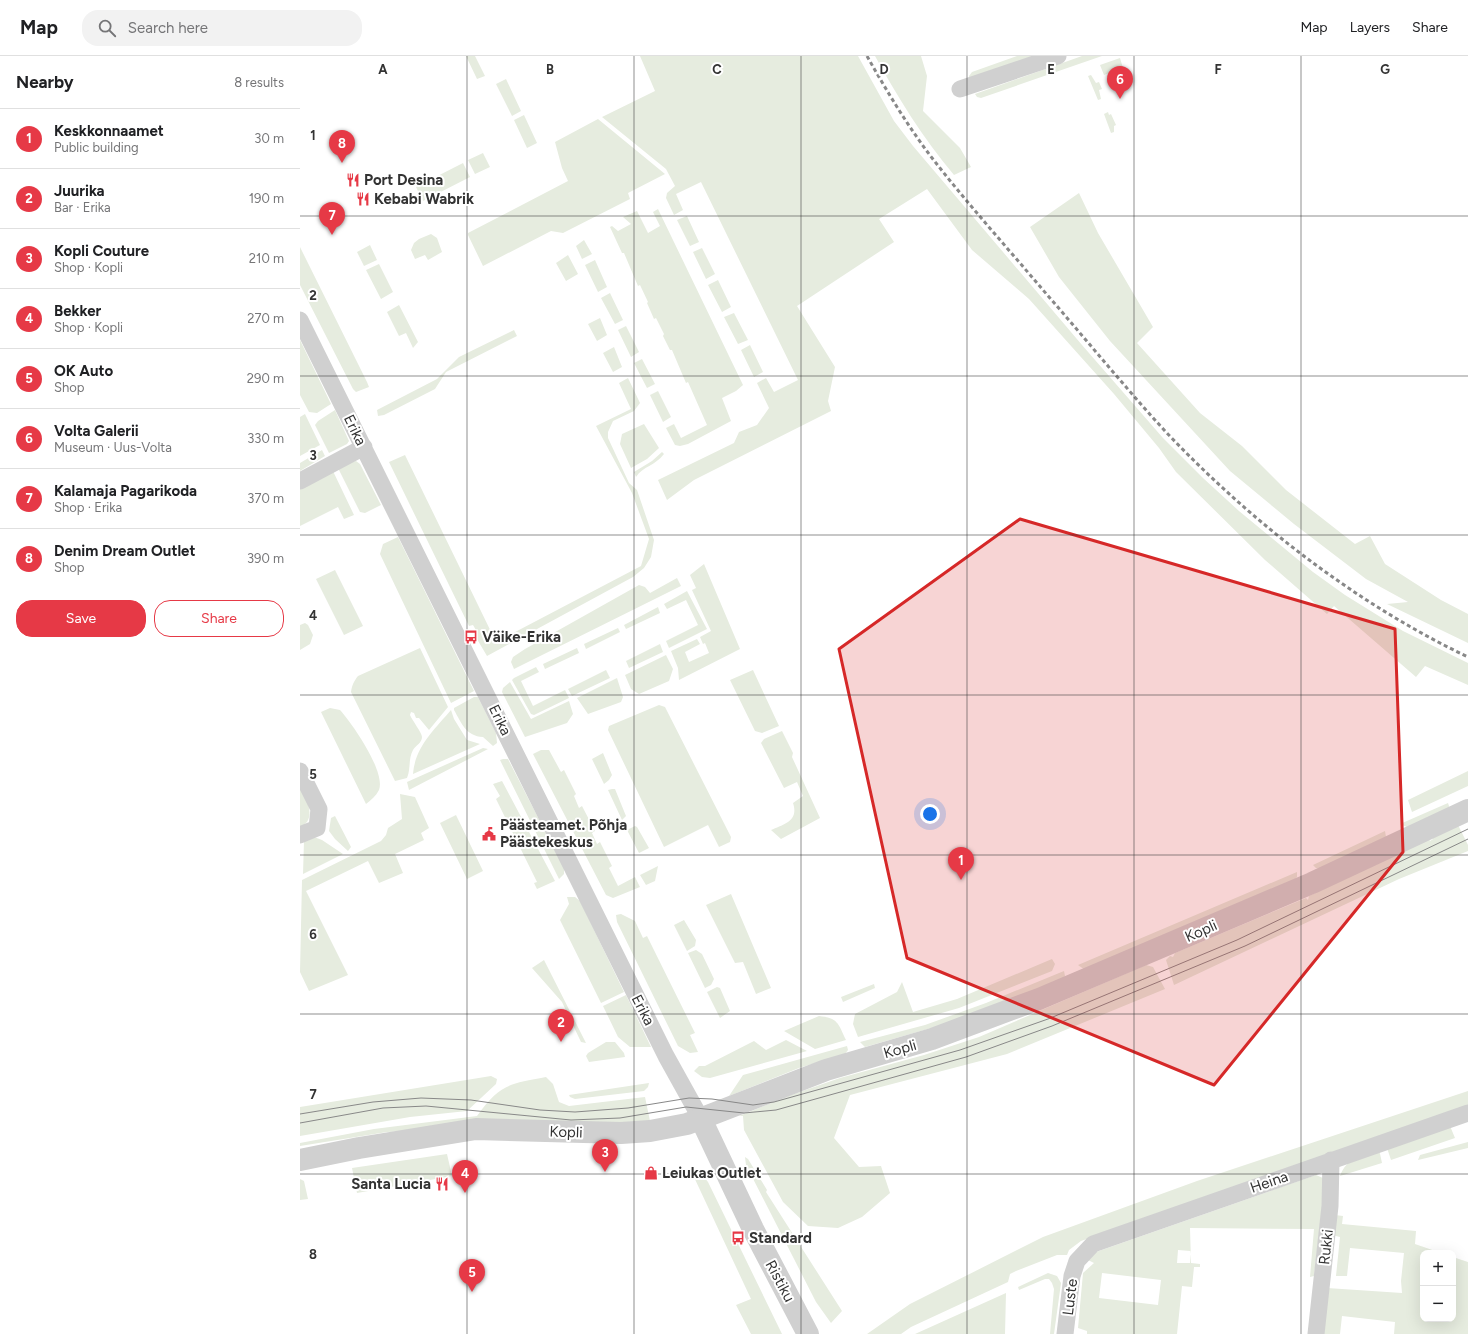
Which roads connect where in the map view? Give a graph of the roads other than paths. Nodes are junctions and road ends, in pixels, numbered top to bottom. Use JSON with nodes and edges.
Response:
{"nodes":[{"id":1,"x":1058,"y":56,"type":"edge"},
{"id":2,"x":960,"y":89,"type":"dead end"},
{"id":3,"x":300,"y":320,"type":"edge"},
{"id":4,"x":364,"y":447,"type":"junction"},
{"id":5,"x":300,"y":481,"type":"edge"},
{"id":6,"x":300,"y":770,"type":"edge"},
{"id":7,"x":1468,"y":810,"type":"edge"},
{"id":8,"x":300,"y":835,"type":"edge"},
{"id":9,"x":1468,"y":1113,"type":"edge"},
{"id":10,"x":701,"y":1119,"type":"junction"},
{"id":11,"x":300,"y":1160,"type":"edge"},
{"id":12,"x":1331,"y":1160,"type":"junction"},
{"id":13,"x":1077,"y":1261,"type":"joint"},
{"id":14,"x":808,"y":1334,"type":"edge"},
{"id":15,"x":1065,"y":1334,"type":"edge"},
{"id":16,"x":1316,"y":1334,"type":"edge"}],
"edges":[{"from":1,"to":2,"type":"street"},
{"from":3,"to":4,"type":"street","name":"Erika"},
{"from":4,"to":5,"type":"street"},
{"from":4,"to":10,"type":"street","name":"Erika"},
{"from":6,"to":8,"type":"street"},
{"from":7,"to":10,"type":"street","name":"Kopli"},
{"from":9,"to":12,"type":"street","name":"Heina"},
{"from":10,"to":11,"type":"street","name":"Kopli"},
{"from":10,"to":14,"type":"street","name":"Ristiku"},
{"from":12,"to":13,"type":"street","name":"Heina"},
{"from":12,"to":16,"type":"street","name":"Rukki"},
{"from":13,"to":15,"type":"street","name":"Luste"}]}
